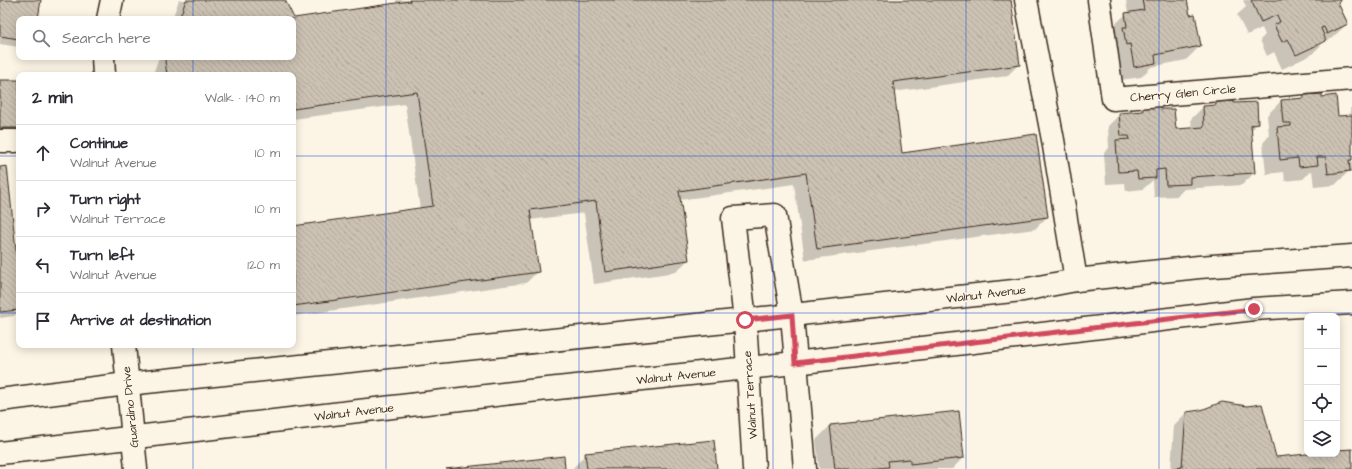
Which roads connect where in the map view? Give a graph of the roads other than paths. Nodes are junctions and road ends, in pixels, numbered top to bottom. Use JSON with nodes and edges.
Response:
{"nodes":[{"id":1,"x":112,"y":0,"type":"edge"},
{"id":2,"x":1026,"y":0,"type":"edge"},
{"id":3,"x":1099,"y":0,"type":"edge"},
{"id":4,"x":109,"y":16,"type":"edge"},
{"id":5,"x":103,"y":60,"type":"edge"},
{"id":6,"x":104,"y":72,"type":"edge"},
{"id":7,"x":1352,"y":78,"type":"edge"},
{"id":8,"x":1352,"y":256,"type":"edge"},
{"id":9,"x":1076,"y":280,"type":"junction"},
{"id":10,"x":1352,"y":303,"type":"edge"},
{"id":11,"x":792,"y":315,"type":"junction"},
{"id":12,"x":745,"y":320,"type":"junction"},
{"id":13,"x":124,"y":348,"type":"edge"},
{"id":14,"x":795,"y":363,"type":"junction"},
{"id":15,"x":748,"y":368,"type":"junction"},
{"id":16,"x":127,"y":384,"type":"junction"},
{"id":17,"x":0,"y":400,"type":"edge"},
{"id":18,"x":133,"y":437,"type":"junction"},
{"id":19,"x":0,"y":453,"type":"edge"},
{"id":20,"x":136,"y":469,"type":"edge"},
{"id":21,"x":754,"y":469,"type":"edge"},
{"id":22,"x":805,"y":469,"type":"edge"}],
"edges":[{"from":1,"to":4,"type":"main road"},
{"from":2,"to":9,"type":"main road"},
{"from":3,"to":7,"type":"main road","name":"Cherry Glen Circle"},
{"from":5,"to":6,"type":"main road"},
{"from":8,"to":9,"type":"main road","name":"Walnut Avenue"},
{"from":9,"to":11,"type":"main road","name":"Walnut Avenue"},
{"from":10,"to":14,"type":"main road","name":"Walnut Avenue"},
{"from":11,"to":12,"type":"main road","name":"Walnut Avenue"},
{"from":11,"to":12,"type":"main road","name":"Walnut Terrace"},
{"from":11,"to":14,"type":"main road"},
{"from":12,"to":15,"type":"main road","name":"Walnut Terrace"},
{"from":12,"to":16,"type":"main road","name":"Walnut Avenue"},
{"from":13,"to":16,"type":"main road","name":"Guardino Drive"},
{"from":14,"to":15,"type":"main road","name":"Walnut Avenue"},
{"from":14,"to":22,"type":"main road"},
{"from":15,"to":18,"type":"main road","name":"Walnut Avenue"},
{"from":15,"to":21,"type":"main road","name":"Walnut Terrace"},
{"from":16,"to":17,"type":"main road","name":"Walnut Avenue"},
{"from":16,"to":18,"type":"main road","name":"Guardino Drive"},
{"from":18,"to":19,"type":"main road","name":"Walnut Avenue"},
{"from":18,"to":20,"type":"main road","name":"Guardino Drive"}]}
